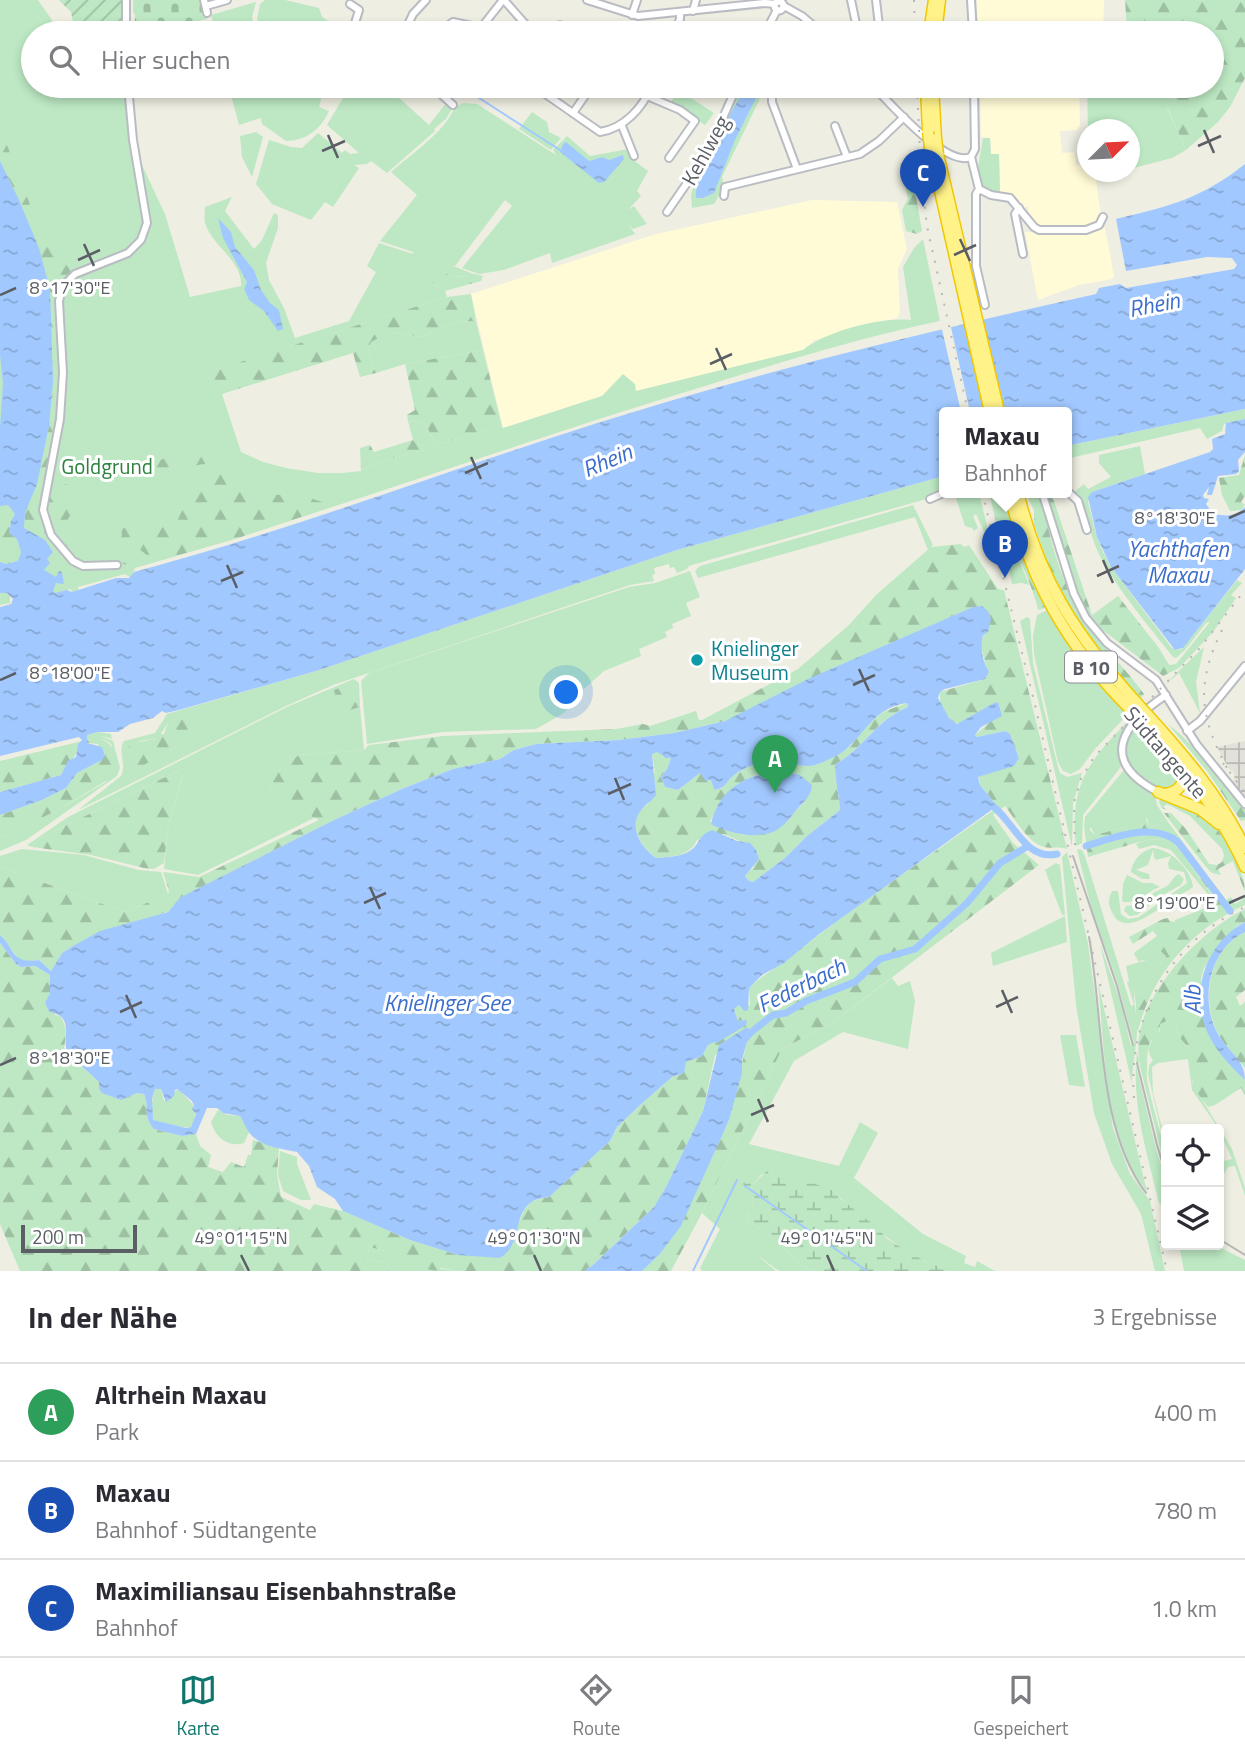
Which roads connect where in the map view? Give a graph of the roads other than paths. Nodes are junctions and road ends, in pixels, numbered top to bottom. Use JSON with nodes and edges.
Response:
{"nodes":[{"id":1,"x":126,"y":0,"type":"edge"},
{"id":2,"x":227,"y":0,"type":"edge"},
{"id":3,"x":426,"y":0,"type":"edge"},
{"id":4,"x":503,"y":0,"type":"edge"},
{"id":5,"x":587,"y":0,"type":"edge"},
{"id":6,"x":637,"y":0,"type":"edge"},
{"id":7,"x":696,"y":0,"type":"edge"},
{"id":8,"x":851,"y":0,"type":"edge"},
{"id":9,"x":876,"y":0,"type":"edge"},
{"id":10,"x":934,"y":0,"type":"edge"},
{"id":11,"x":940,"y":0,"type":"edge"},
{"id":12,"x":972,"y":1,"type":"edge"},
{"id":13,"x":601,"y":3,"type":"edge"},
{"id":14,"x":350,"y":4,"type":"dead end"},
{"id":15,"x":779,"y":4,"type":"edge"},
{"id":16,"x":206,"y":6,"type":"edge"},
{"id":17,"x":693,"y":11,"type":"junction"},
{"id":18,"x":680,"y":12,"type":"junction"},
{"id":19,"x":632,"y":15,"type":"junction"},
{"id":20,"x":126,"y":21,"type":"edge"},
{"id":21,"x":356,"y":21,"type":"edge"},
{"id":22,"x":410,"y":21,"type":"edge"},
{"id":23,"x":488,"y":21,"type":"edge"},
{"id":24,"x":523,"y":21,"type":"edge"},
{"id":25,"x":679,"y":21,"type":"edge"},
{"id":26,"x":771,"y":21,"type":"edge"},
{"id":27,"x":808,"y":21,"type":"edge"},
{"id":28,"x":855,"y":21,"type":"edge"},
{"id":29,"x":878,"y":21,"type":"edge"},
{"id":30,"x":931,"y":21,"type":"edge"},
{"id":31,"x":937,"y":21,"type":"edge"},
{"id":32,"x":973,"y":21,"type":"edge"},
{"id":33,"x":129,"y":98,"type":"edge"},
{"id":34,"x":445,"y":98,"type":"edge"},
{"id":35,"x":551,"y":98,"type":"edge"},
{"id":36,"x":583,"y":98,"type":"edge"},
{"id":37,"x":645,"y":98,"type":"edge"},
{"id":38,"x":652,"y":98,"type":"edge"},
{"id":39,"x":731,"y":98,"type":"edge"},
{"id":40,"x":772,"y":98,"type":"edge"},
{"id":41,"x":885,"y":98,"type":"edge"},
{"id":42,"x":927,"y":98,"type":"edge"},
{"id":43,"x":933,"y":98,"type":"edge"},
{"id":44,"x":974,"y":98,"type":"edge"},
{"id":45,"x":453,"y":105,"type":"dead end"},
{"id":46,"x":573,"y":113,"type":"junction"},
{"id":47,"x":904,"y":117,"type":"junction"},
{"id":48,"x":622,"y":126,"type":"junction"},
{"id":49,"x":835,"y":126,"type":"dead end"},
{"id":50,"x":933,"y":143,"type":"junction"},
{"id":51,"x":635,"y":156,"type":"dead end"},
{"id":52,"x":971,"y":157,"type":"junction"},
{"id":53,"x":669,"y":158,"type":"dead end"},
{"id":54,"x":847,"y":158,"type":"junction"},
{"id":55,"x":797,"y":169,"type":"junction"},
{"id":56,"x":979,"y":189,"type":"junction"},
{"id":57,"x":724,"y":196,"type":"dead end"},
{"id":58,"x":1019,"y":208,"type":"junction"},
{"id":59,"x":947,"y":211,"type":"junction"},
{"id":60,"x":667,"y":212,"type":"dead end"},
{"id":61,"x":1103,"y":216,"type":"dead end"},
{"id":62,"x":1023,"y":254,"type":"dead end"},
{"id":63,"x":985,"y":305,"type":"dead end"},
{"id":64,"x":989,"y":407,"type":"edge"},
{"id":65,"x":998,"y":407,"type":"edge"},
{"id":66,"x":939,"y":495,"type":"edge"},
{"id":67,"x":1072,"y":495,"type":"edge"},
{"id":68,"x":1011,"y":498,"type":"edge"},
{"id":69,"x":1020,"y":498,"type":"edge"},
{"id":70,"x":1044,"y":498,"type":"edge"},
{"id":71,"x":930,"y":499,"type":"dead end"},
{"id":72,"x":1087,"y":530,"type":"dead end"},
{"id":73,"x":117,"y":565,"type":"dead end"},
{"id":74,"x":1245,"y":666,"type":"edge"},
{"id":75,"x":1166,"y":695,"type":"junction"},
{"id":76,"x":1133,"y":706,"type":"junction"},
{"id":77,"x":1144,"y":717,"type":"junction"},
{"id":78,"x":1187,"y":731,"type":"junction"},
{"id":79,"x":1176,"y":757,"type":"junction"},
{"id":80,"x":1161,"y":793,"type":"junction"},
{"id":81,"x":1245,"y":804,"type":"edge"},
{"id":82,"x":1231,"y":821,"type":"junction"},
{"id":83,"x":1245,"y":823,"type":"edge"},
{"id":84,"x":1231,"y":839,"type":"junction"},
{"id":85,"x":1245,"y":848,"type":"edge"},
{"id":86,"x":1245,"y":867,"type":"edge"}],
"edges":[{"from":1,"to":20,"type":"street"},
{"from":2,"to":16,"type":"street"},
{"from":3,"to":22,"type":"street"},
{"from":4,"to":23,"type":"street"},
{"from":4,"to":24,"type":"street"},
{"from":5,"to":13,"type":"street"},
{"from":6,"to":19,"type":"street"},
{"from":7,"to":17,"type":"street"},
{"from":8,"to":28,"type":"street"},
{"from":9,"to":29,"type":"street"},
{"from":10,"to":30,"type":"highway"},
{"from":11,"to":31,"type":"highway"},
{"from":12,"to":32,"type":"street"},
{"from":13,"to":19,"type":"street"},
{"from":14,"to":21,"type":"street"},
{"from":15,"to":17,"type":"street"},
{"from":15,"to":26,"type":"street"},
{"from":15,"to":27,"type":"street"},
{"from":17,"to":18,"type":"street"},
{"from":18,"to":19,"type":"street"},
{"from":18,"to":25,"type":"street"},
{"from":33,"to":73,"type":"street"},
{"from":34,"to":45,"type":"street"},
{"from":35,"to":46,"type":"street"},
{"from":36,"to":46,"type":"street"},
{"from":37,"to":48,"type":"street"},
{"from":38,"to":53,"type":"street"},
{"from":39,"to":60,"type":"street","name":"Kehlweg"},
{"from":40,"to":55,"type":"street"},
{"from":41,"to":47,"type":"street"},
{"from":42,"to":50,"type":"highway"},
{"from":43,"to":50,"type":"highway"},
{"from":44,"to":52,"type":"street"},
{"from":46,"to":48,"type":"street"},
{"from":47,"to":52,"type":"street"},
{"from":47,"to":54,"type":"street"},
{"from":48,"to":51,"type":"street"},
{"from":49,"to":54,"type":"street"},
{"from":50,"to":59,"type":"highway"},
{"from":52,"to":56,"type":"street"},
{"from":54,"to":55,"type":"street"},
{"from":55,"to":57,"type":"street"},
{"from":56,"to":58,"type":"street"},
{"from":56,"to":63,"type":"street"},
{"from":58,"to":61,"type":"street"},
{"from":58,"to":62,"type":"street"},
{"from":59,"to":64,"type":"highway"},
{"from":59,"to":65,"type":"highway"},
{"from":66,"to":71,"type":"street"},
{"from":67,"to":72,"type":"street"},
{"from":68,"to":76,"type":"highway","name":"Südtangente","number":"B 10"},
{"from":69,"to":76,"type":"highway","name":"Südtangente","number":"B 10"},
{"from":70,"to":75,"type":"street"},
{"from":74,"to":78,"type":"street"},
{"from":75,"to":78,"type":"street"},
{"from":75,"to":80,"type":"street"},
{"from":76,"to":77,"type":"highway","name":"Südtangente","number":"B 10","bridge":true},
{"from":77,"to":79,"type":"highway","name":"Südtangente","number":"B 10"},
{"from":77,"to":82,"type":"highway","name":"Südtangente","number":"B 10"},
{"from":78,"to":81,"type":"street"},
{"from":79,"to":80,"type":"highway"},
{"from":79,"to":84,"type":"highway","name":"Südtangente","number":"B 10"},
{"from":80,"to":84,"type":"highway"},
{"from":82,"to":83,"type":"highway"},
{"from":82,"to":85,"type":"highway","name":"Südtangente","number":"B 10"},
{"from":84,"to":86,"type":"highway","name":"Südtangente","number":"B 10"}]}
